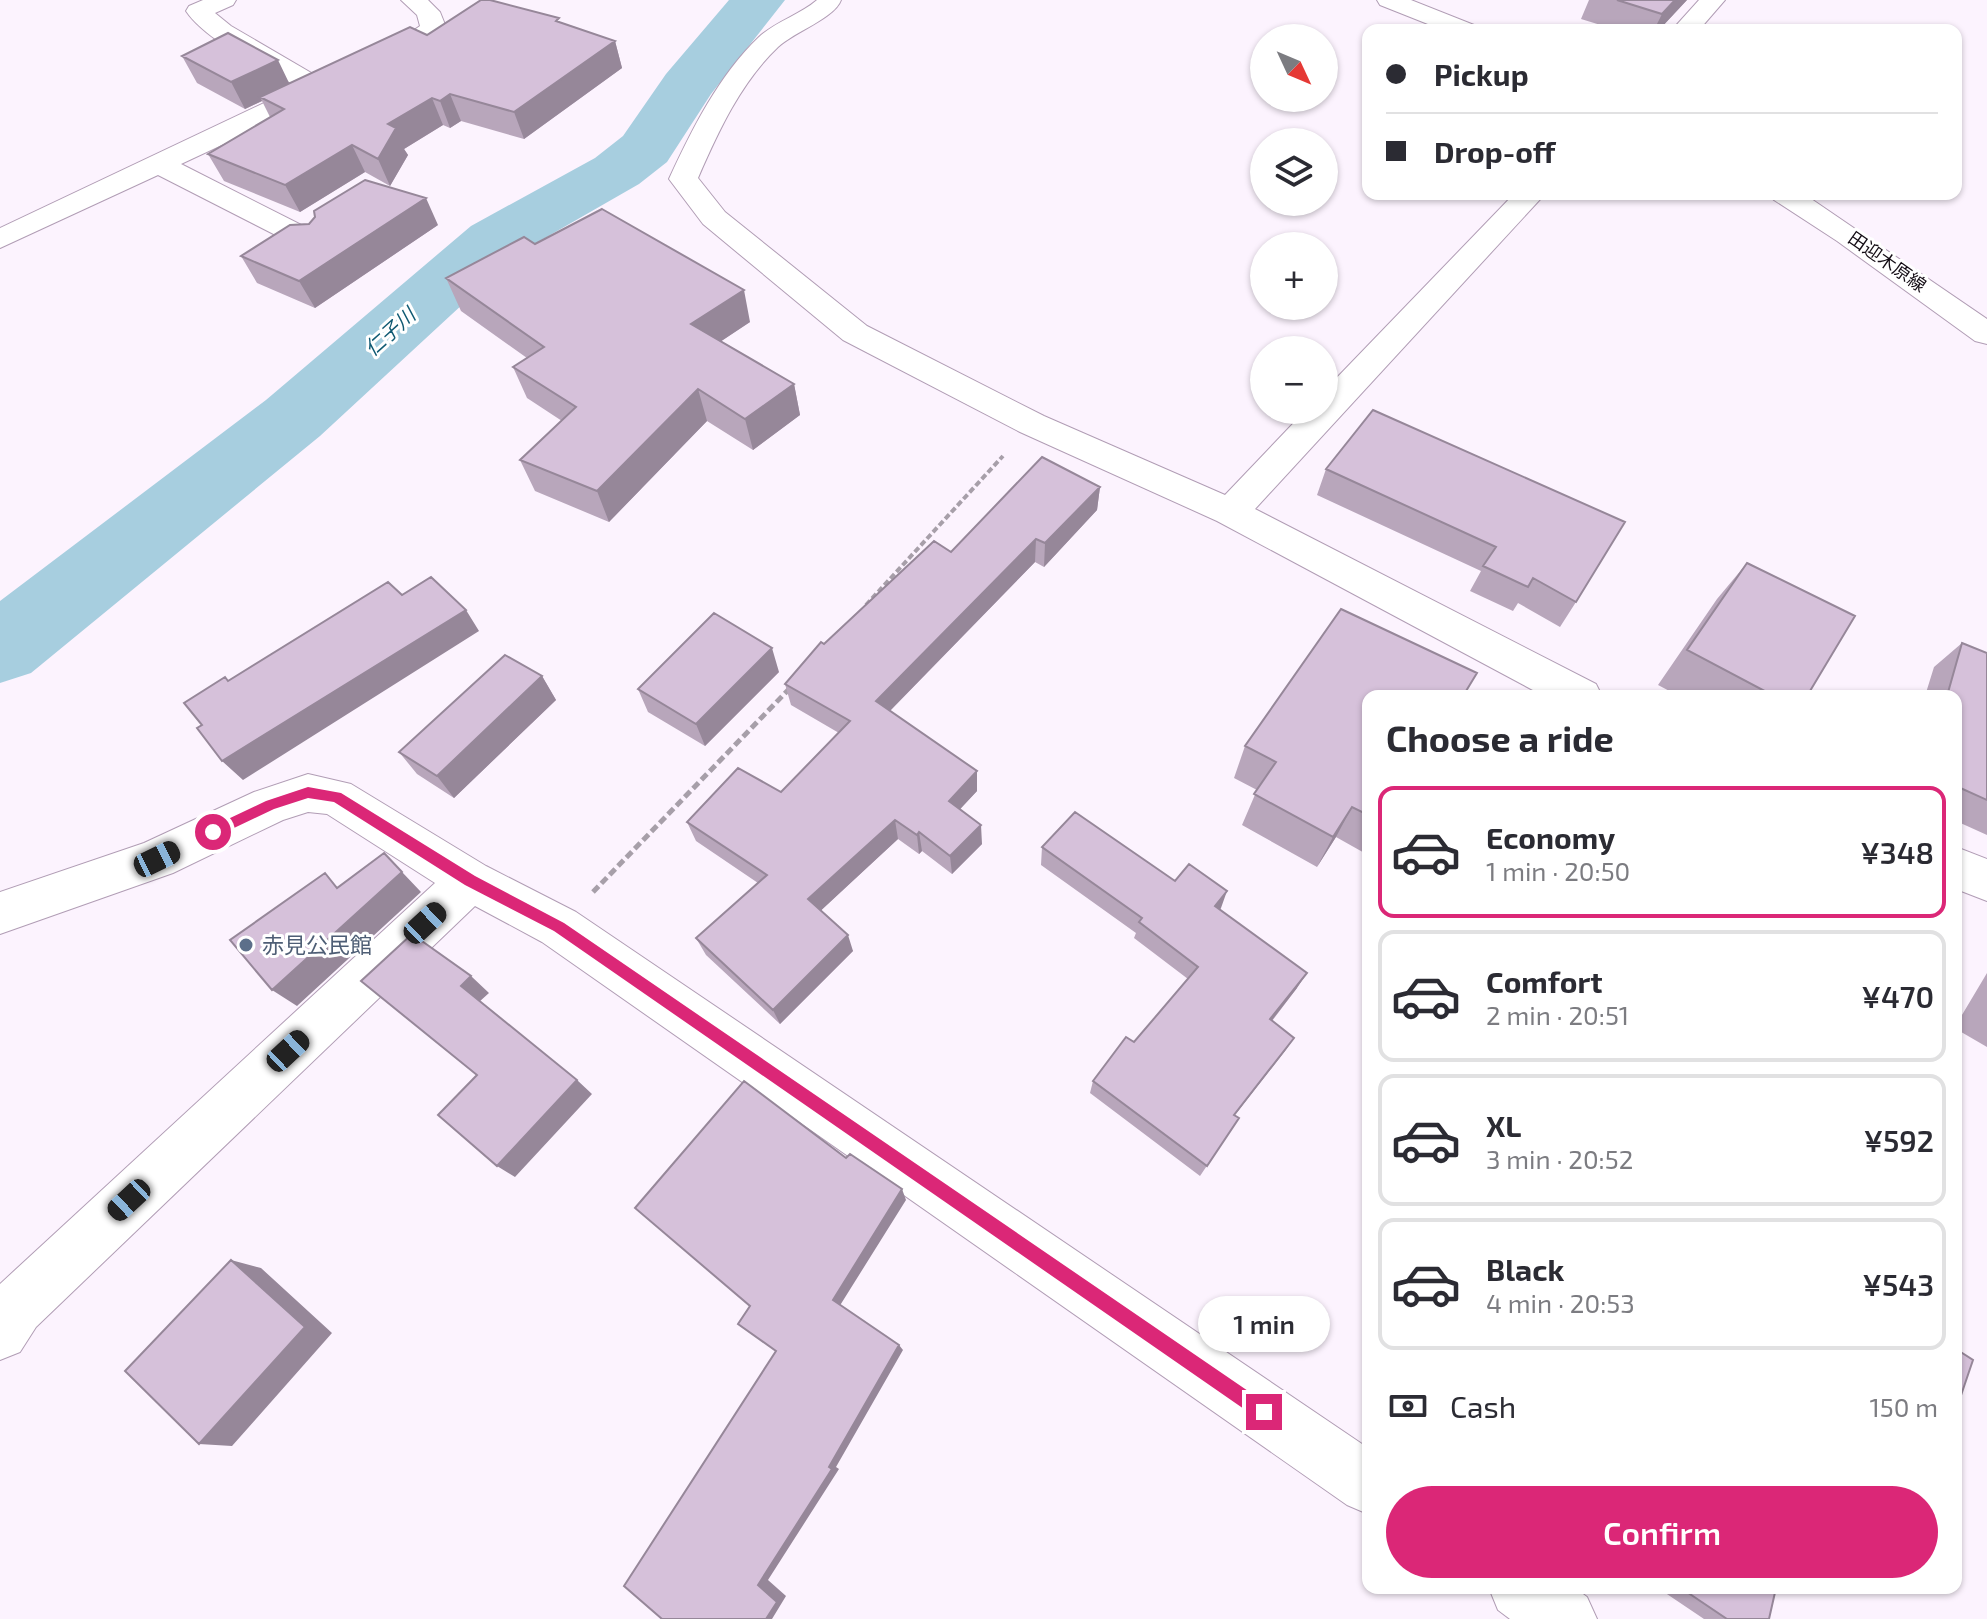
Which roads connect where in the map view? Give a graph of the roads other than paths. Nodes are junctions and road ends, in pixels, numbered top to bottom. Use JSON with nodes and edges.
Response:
{"nodes":[{"id":1,"x":224,"y":0,"type":"edge"},
{"id":2,"x":413,"y":0,"type":"edge"},
{"id":3,"x":829,"y":0,"type":"edge"},
{"id":4,"x":1389,"y":0,"type":"edge"},
{"id":5,"x":1713,"y":0,"type":"edge"},
{"id":6,"x":1450,"y":24,"type":"edge"},
{"id":7,"x":1691,"y":24,"type":"edge"},
{"id":8,"x":318,"y":88,"type":"junction"},
{"id":9,"x":158,"y":164,"type":"junction"},
{"id":10,"x":1524,"y":200,"type":"edge"},
{"id":11,"x":1793,"y":200,"type":"edge"},
{"id":12,"x":0,"y":239,"type":"edge"},
{"id":13,"x":312,"y":242,"type":"edge"},
{"id":14,"x":1987,"y":334,"type":"edge"},
{"id":15,"x":1230,"y":512,"type":"junction"},
{"id":16,"x":1570,"y":690,"type":"edge"},
{"id":17,"x":1962,"y":870,"type":"edge"},
{"id":18,"x":470,"y":880,"type":"junction"},
{"id":19,"x":1987,"y":881,"type":"edge"},
{"id":20,"x":0,"y":913,"type":"edge"},
{"id":21,"x":0,"y":1332,"type":"edge"},
{"id":22,"x":1362,"y":1480,"type":"edge"},
{"id":23,"x":1529,"y":1594,"type":"edge"},
{"id":24,"x":1565,"y":1619,"type":"edge"}],
"edges":[{"from":1,"to":8,"type":"street"},
{"from":2,"to":8,"type":"street"},
{"from":3,"to":15,"type":"street"},
{"from":4,"to":6,"type":"street"},
{"from":5,"to":7,"type":"street"},
{"from":8,"to":9,"type":"street"},
{"from":9,"to":12,"type":"street"},
{"from":9,"to":13,"type":"street"},
{"from":10,"to":15,"type":"street"},
{"from":11,"to":14,"type":"street","name":"田迎木原線"},
{"from":15,"to":16,"type":"street"},
{"from":17,"to":19,"type":"street"},
{"from":18,"to":20,"type":"street"},
{"from":18,"to":21,"type":"street"},
{"from":18,"to":22,"type":"street"},
{"from":23,"to":24,"type":"street"}]}
